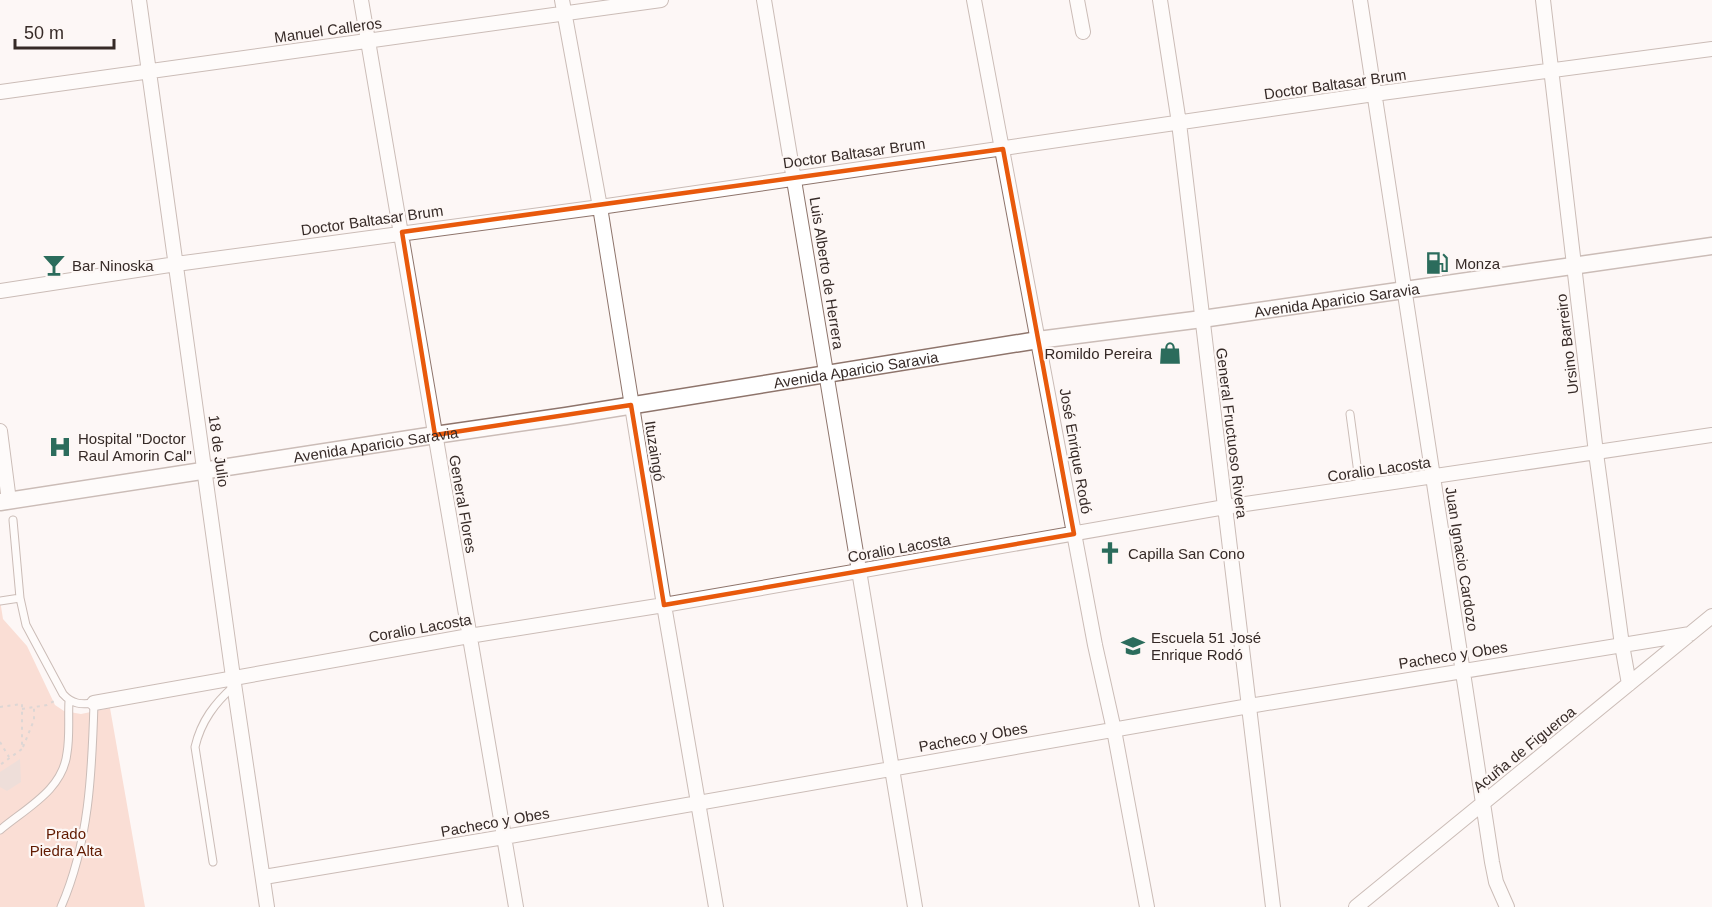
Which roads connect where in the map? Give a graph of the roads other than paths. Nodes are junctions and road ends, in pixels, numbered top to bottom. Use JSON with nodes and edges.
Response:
{"nodes":[{"id":1,"x":139,"y":0,"type":"edge"},
{"id":2,"x":361,"y":0,"type":"edge"},
{"id":3,"x":661,"y":0,"type":"edge"},
{"id":4,"x":764,"y":0,"type":"edge"},
{"id":5,"x":974,"y":0,"type":"edge"},
{"id":6,"x":1077,"y":0,"type":"edge"},
{"id":7,"x":1160,"y":0,"type":"edge"},
{"id":8,"x":1360,"y":0,"type":"edge"},
{"id":9,"x":1543,"y":0,"type":"edge"},
{"id":10,"x":563,"y":7,"type":"edge"},
{"id":11,"x":1083,"y":32,"type":"dead end"},
{"id":12,"x":368,"y":41,"type":"junction"},
{"id":13,"x":1712,"y":49,"type":"edge"},
{"id":14,"x":1552,"y":70,"type":"junction"},
{"id":15,"x":149,"y":71,"type":"junction"},
{"id":16,"x":0,"y":92,"type":"edge"},
{"id":17,"x":1374,"y":94,"type":"junction"},
{"id":18,"x":1179,"y":123,"type":"junction"},
{"id":19,"x":1003,"y":149,"type":"junction"},
{"id":20,"x":795,"y":177,"type":"junction"},
{"id":21,"x":600,"y":207,"type":"junction"},
{"id":22,"x":402,"y":232,"type":"junction"},
{"id":23,"x":1712,"y":246,"type":"edge"},
{"id":24,"x":176,"y":264,"type":"junction"},
{"id":25,"x":1575,"y":266,"type":"junction"},
{"id":26,"x":1404,"y":289,"type":"junction"},
{"id":27,"x":0,"y":291,"type":"edge"},
{"id":28,"x":1202,"y":319,"type":"junction"},
{"id":29,"x":1038,"y":340,"type":"junction"},
{"id":30,"x":826,"y":374,"type":"junction"},
{"id":31,"x":631,"y":405,"type":"junction"},
{"id":32,"x":1350,"y":414,"type":"dead end"},
{"id":33,"x":0,"y":431,"type":"edge"},
{"id":34,"x":435,"y":435,"type":"junction"},
{"id":35,"x":1712,"y":435,"type":"edge"},
{"id":36,"x":1596,"y":453,"type":"junction"},
{"id":37,"x":205,"y":471,"type":"junction"},
{"id":38,"x":1433,"y":478,"type":"junction"},
{"id":39,"x":1360,"y":488,"type":"junction"},
{"id":40,"x":4,"y":502,"type":"edge"},
{"id":41,"x":1225,"y":507,"type":"junction"},
{"id":42,"x":13,"y":520,"type":"dead end"},
{"id":43,"x":1074,"y":534,"type":"junction"},
{"id":44,"x":858,"y":572,"type":"junction"},
{"id":45,"x":20,"y":598,"type":"junction"},
{"id":46,"x":0,"y":601,"type":"edge"},
{"id":47,"x":664,"y":605,"type":"junction"},
{"id":48,"x":1712,"y":616,"type":"edge"},
{"id":49,"x":1690,"y":634,"type":"junction"},
{"id":50,"x":469,"y":636,"type":"junction"},
{"id":51,"x":1622,"y":645,"type":"junction"},
{"id":52,"x":1464,"y":670,"type":"junction"},
{"id":53,"x":233,"y":681,"type":"junction"},
{"id":54,"x":1629,"y":684,"type":"junction"},
{"id":55,"x":69,"y":701,"type":"junction"},
{"id":56,"x":94,"y":703,"type":"junction"},
{"id":57,"x":1249,"y":706,"type":"junction"},
{"id":58,"x":1114,"y":730,"type":"junction"},
{"id":59,"x":892,"y":768,"type":"junction"},
{"id":60,"x":698,"y":803,"type":"junction"},
{"id":61,"x":1483,"y":803,"type":"junction"},
{"id":62,"x":0,"y":830,"type":"edge"},
{"id":63,"x":504,"y":837,"type":"junction"},
{"id":64,"x":213,"y":862,"type":"dead end"},
{"id":65,"x":264,"y":877,"type":"junction"},
{"id":66,"x":61,"y":907,"type":"edge"},
{"id":67,"x":267,"y":907,"type":"edge"},
{"id":68,"x":516,"y":907,"type":"edge"},
{"id":69,"x":716,"y":907,"type":"edge"},
{"id":70,"x":915,"y":907,"type":"edge"},
{"id":71,"x":1148,"y":907,"type":"edge"},
{"id":72,"x":1273,"y":907,"type":"edge"},
{"id":73,"x":1356,"y":907,"type":"edge"},
{"id":74,"x":1507,"y":907,"type":"edge"}],
"edges":[{"from":1,"to":15,"type":"street","name":"18 de Julio"},
{"from":2,"to":12,"type":"street","name":"General Flores"},
{"from":3,"to":10,"type":"street","name":"Manuel Calleros"},
{"from":4,"to":20,"type":"street","name":"Luis Alberto de Herrera"},
{"from":5,"to":19,"type":"street","name":"José Enrique Rodó"},
{"from":6,"to":11,"type":"street"},
{"from":7,"to":18,"type":"street","name":"General Fructuoso Rivera"},
{"from":8,"to":17,"type":"street","name":"Juan Ignacio Cardozo"},
{"from":9,"to":14,"type":"street","name":"Ursino Barreiro"},
{"from":10,"to":12,"type":"street","name":"Manuel Calleros"},
{"from":10,"to":21,"type":"street","name":"Ituzaingó"},
{"from":12,"to":15,"type":"street","name":"Manuel Calleros"},
{"from":12,"to":22,"type":"street","name":"General Flores"},
{"from":13,"to":14,"type":"street","name":"Doctor Baltasar Brum"},
{"from":14,"to":17,"type":"street","name":"Doctor Baltasar Brum"},
{"from":14,"to":25,"type":"street","name":"Ursino Barreiro"},
{"from":15,"to":16,"type":"street","name":"Manuel Calleros"},
{"from":15,"to":24,"type":"street","name":"18 de Julio"},
{"from":17,"to":18,"type":"street","name":"Doctor Baltasar Brum"},
{"from":17,"to":26,"type":"street","name":"Juan Ignacio Cardozo"},
{"from":18,"to":19,"type":"street","name":"Doctor Baltasar Brum"},
{"from":18,"to":28,"type":"street","name":"General Fructuoso Rivera"},
{"from":19,"to":20,"type":"street","name":"Doctor Baltasar Brum"},
{"from":19,"to":29,"type":"street","name":"José Enrique Rodó"},
{"from":20,"to":21,"type":"street","name":"Doctor Baltasar Brum"},
{"from":20,"to":30,"type":"street","name":"Luis Alberto de Herrera"},
{"from":21,"to":22,"type":"street","name":"Doctor Baltasar Brum"},
{"from":21,"to":31,"type":"street","name":"Ituzaingó"},
{"from":22,"to":24,"type":"street","name":"Doctor Baltasar Brum"},
{"from":22,"to":34,"type":"street","name":"General Flores"},
{"from":23,"to":25,"type":"street","name":"Avenida Aparicio Saravia"},
{"from":24,"to":27,"type":"street","name":"Doctor Baltasar Brum"},
{"from":24,"to":37,"type":"street","name":"18 de Julio"},
{"from":25,"to":26,"type":"street","name":"Avenida Aparicio Saravia"},
{"from":25,"to":36,"type":"street","name":"Ursino Barreiro"},
{"from":26,"to":28,"type":"street","name":"Avenida Aparicio Saravia"},
{"from":26,"to":38,"type":"street","name":"Juan Ignacio Cardozo"},
{"from":28,"to":29,"type":"street","name":"Avenida Aparicio Saravia"},
{"from":28,"to":41,"type":"street","name":"General Fructuoso Rivera"},
{"from":29,"to":30,"type":"street","name":"Avenida Aparicio Saravia"},
{"from":29,"to":43,"type":"street","name":"José Enrique Rodó"},
{"from":30,"to":31,"type":"street","name":"Avenida Aparicio Saravia"},
{"from":30,"to":44,"type":"street","name":"Luis Alberto de Herrera"},
{"from":31,"to":34,"type":"street","name":"Avenida Aparicio Saravia"},
{"from":31,"to":47,"type":"street","name":"Ituzaingó"},
{"from":32,"to":39,"type":"lane"},
{"from":33,"to":40,"type":"street"},
{"from":34,"to":37,"type":"street","name":"Avenida Aparicio Saravia"},
{"from":34,"to":50,"type":"street","name":"General Flores"},
{"from":35,"to":36,"type":"street","name":"Coralio Lacosta"},
{"from":36,"to":38,"type":"street","name":"Coralio Lacosta"},
{"from":36,"to":51,"type":"street","name":"Ursino Barreiro"},
{"from":37,"to":40,"type":"street","name":"Avenida Aparicio Saravia"},
{"from":37,"to":53,"type":"street","name":"18 de Julio"},
{"from":38,"to":39,"type":"street","name":"Coralio Lacosta"},
{"from":38,"to":52,"type":"street","name":"Juan Ignacio Cardozo"},
{"from":39,"to":41,"type":"street","name":"Coralio Lacosta"},
{"from":41,"to":43,"type":"street","name":"Coralio Lacosta"},
{"from":41,"to":57,"type":"street","name":"General Fructuoso Rivera"},
{"from":42,"to":45,"type":"lane"},
{"from":43,"to":44,"type":"street","name":"Coralio Lacosta"},
{"from":43,"to":58,"type":"street","name":"José Enrique Rodó"},
{"from":44,"to":47,"type":"street","name":"Coralio Lacosta"},
{"from":44,"to":59,"type":"street","name":"Luis Alberto de Herrera"},
{"from":45,"to":46,"type":"lane"},
{"from":45,"to":55,"type":"lane"},
{"from":47,"to":50,"type":"street","name":"Coralio Lacosta"},
{"from":47,"to":60,"type":"street","name":"Ituzaingó"},
{"from":48,"to":49,"type":"street","name":"Acuña de Figueroa"},
{"from":49,"to":51,"type":"street","name":"Pacheco y Obes"},
{"from":49,"to":54,"type":"street","name":"Acuña de Figueroa"},
{"from":50,"to":53,"type":"street","name":"Coralio Lacosta"},
{"from":50,"to":63,"type":"street","name":"General Flores"},
{"from":51,"to":52,"type":"street","name":"Pacheco y Obes"},
{"from":51,"to":54,"type":"street","name":"Ursino Barreiro"},
{"from":52,"to":57,"type":"street","name":"Pacheco y Obes"},
{"from":52,"to":61,"type":"street","name":"Juan Ignacio Cardozo"},
{"from":53,"to":56,"type":"street","name":"Coralio Lacosta"},
{"from":53,"to":64,"type":"lane"},
{"from":53,"to":65,"type":"street","name":"18 de Julio"},
{"from":54,"to":61,"type":"street","name":"Acuña de Figueroa"},
{"from":55,"to":56,"type":"lane"},
{"from":55,"to":62,"type":"lane"},
{"from":56,"to":66,"type":"lane"},
{"from":57,"to":58,"type":"street","name":"Pacheco y Obes"},
{"from":57,"to":72,"type":"street","name":"General Fructuoso Rivera"},
{"from":58,"to":59,"type":"street","name":"Pacheco y Obes"},
{"from":58,"to":71,"type":"street","name":"José Enrique Rodó"},
{"from":59,"to":60,"type":"street","name":"Pacheco y Obes"},
{"from":59,"to":70,"type":"street","name":"Luis Alberto de Herrera"},
{"from":60,"to":63,"type":"street","name":"Pacheco y Obes"},
{"from":60,"to":69,"type":"street","name":"Ituzaingó"},
{"from":61,"to":73,"type":"street","name":"Acuña de Figueroa"},
{"from":61,"to":74,"type":"street","name":"Juan Ignacio Cardozo"},
{"from":63,"to":65,"type":"street","name":"Pacheco y Obes"},
{"from":63,"to":68,"type":"street","name":"General Flores"},
{"from":65,"to":67,"type":"street","name":"18 de Julio"}]}
